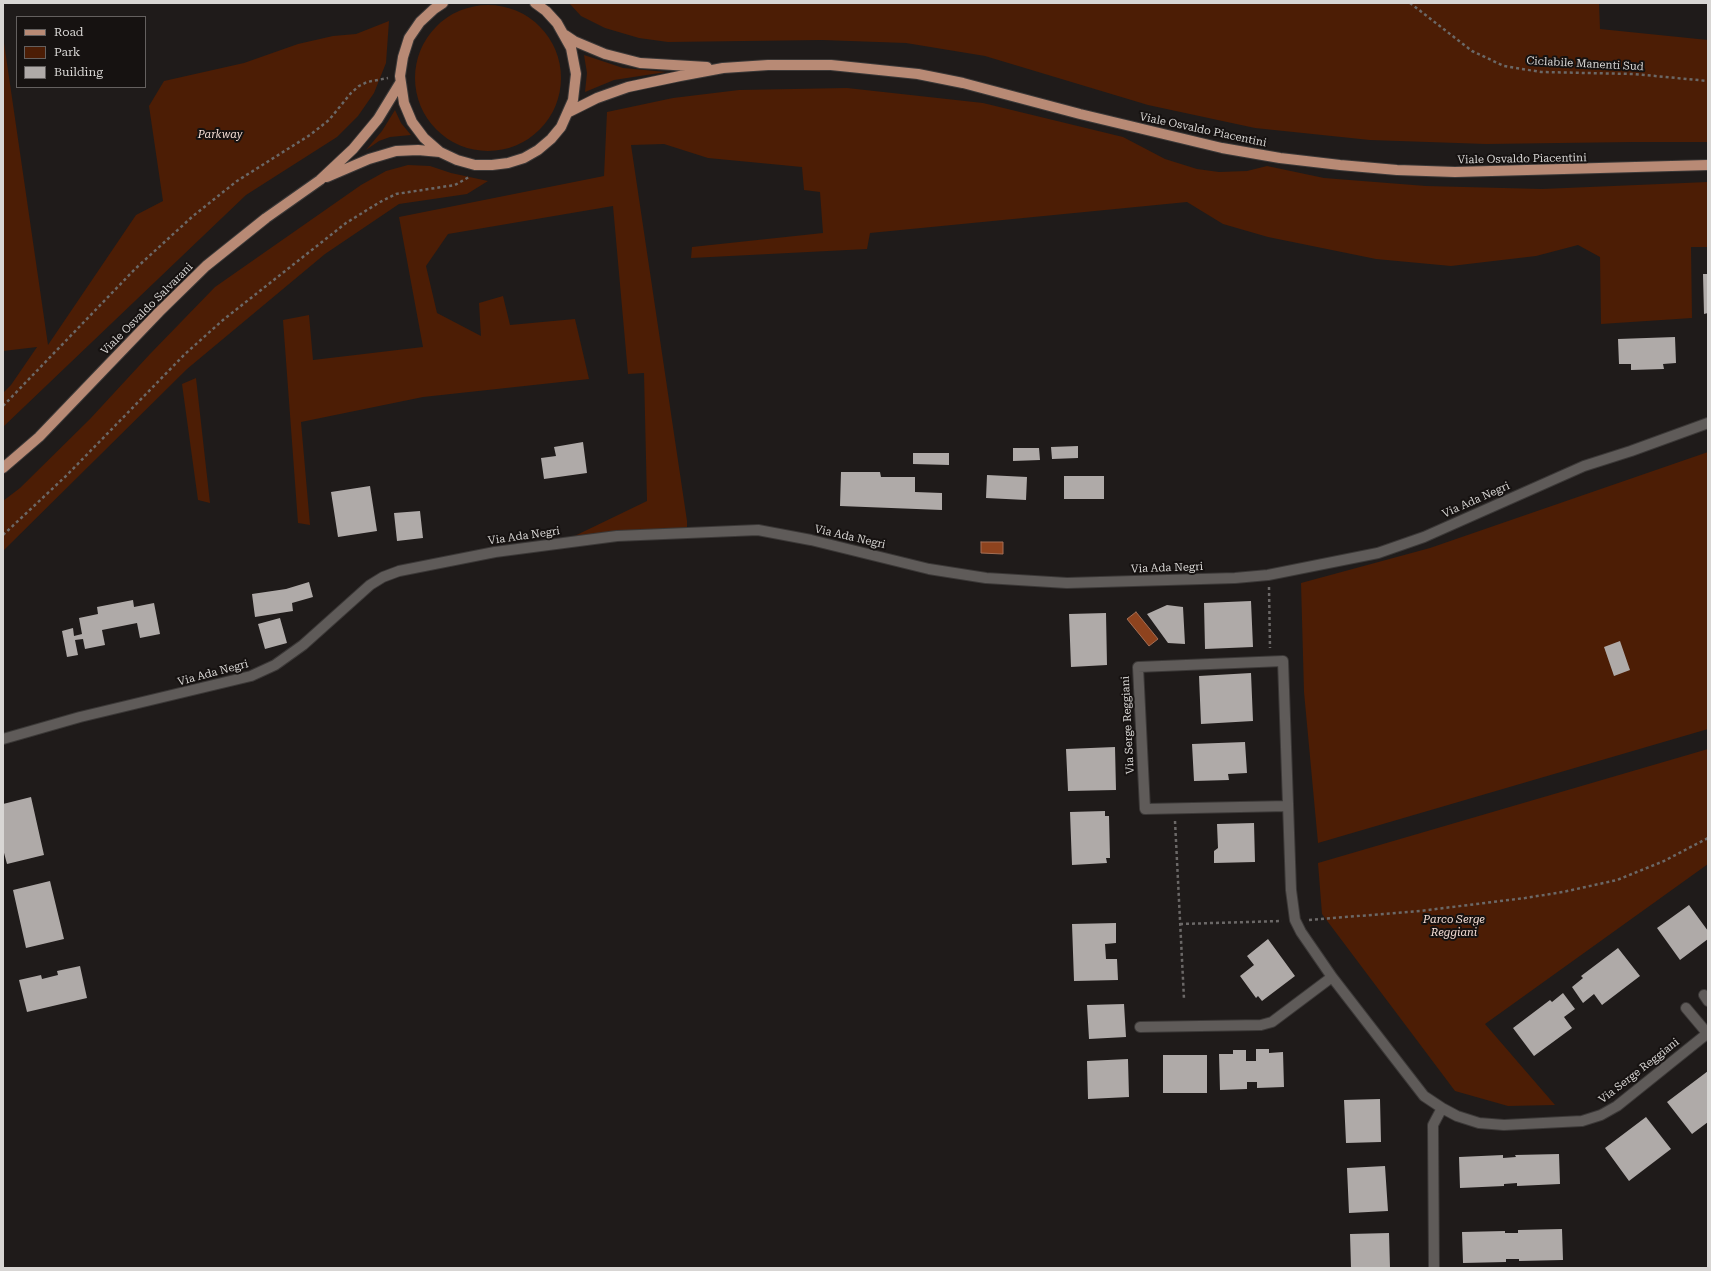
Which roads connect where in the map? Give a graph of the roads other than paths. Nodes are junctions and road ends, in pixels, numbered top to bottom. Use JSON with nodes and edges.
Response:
{"nodes":[{"id":1,"x":443,"y":3,"type":"edge"},
{"id":2,"x":535,"y":3,"type":"edge"},
{"id":3,"x":434,"y":6,"type":"edge"},
{"id":4,"x":565,"y":35,"type":"junction"},
{"id":5,"x":723,"y":68,"type":"junction"},
{"id":6,"x":400,"y":79,"type":"junction"},
{"id":7,"x":569,"y":112,"type":"junction"},
{"id":8,"x":440,"y":152,"type":"junction"},
{"id":9,"x":1708,"y":166,"type":"edge"},
{"id":10,"x":320,"y":180,"type":"junction"},
{"id":11,"x":1708,"y":423,"type":"edge"},
{"id":12,"x":3,"y":468,"type":"edge"},
{"id":13,"x":3,"y":739,"type":"edge"},
{"id":14,"x":1288,"y":806,"type":"junction"},
{"id":15,"x":1332,"y":977,"type":"junction"},
{"id":16,"x":1686,"y":1008,"type":"dead end"},
{"id":17,"x":1140,"y":1026,"type":"dead end"},
{"id":18,"x":1708,"y":1033,"type":"edge"},
{"id":19,"x":1442,"y":1108,"type":"junction"},
{"id":20,"x":1434,"y":1268,"type":"edge"}],
"edges":[{"from":1,"to":3,"type":"main road","name":"Viale Osvaldo Piacentini"},
{"from":2,"to":4,"type":"main road","name":"Viale Osvaldo Piacentini"},
{"from":3,"to":6,"type":"main road","name":"Viale Osvaldo Piacentini"},
{"from":4,"to":5,"type":"main road","name":"Viale Osvaldo Piacentini"},
{"from":4,"to":7,"type":"main road","name":"Viale Osvaldo Piacentini"},
{"from":5,"to":7,"type":"main road","name":"Viale Osvaldo Piacentini"},
{"from":5,"to":9,"type":"main road","name":"Viale Osvaldo Piacentini"},
{"from":6,"to":8,"type":"main road","name":"Viale Osvaldo Piacentini"},
{"from":6,"to":10,"type":"main road","name":"Viale Osvaldo Salvarani"},
{"from":7,"to":8,"type":"main road","name":"Viale Osvaldo Piacentini"},
{"from":8,"to":10,"type":"main road","name":"Viale Osvaldo Salvarani"},
{"from":10,"to":12,"type":"main road","name":"Viale Osvaldo Salvarani"},
{"from":11,"to":13,"type":"street","name":"Via Ada Negri"},
{"from":14,"to":14,"type":"street","name":"Via Serge Reggiani"},
{"from":14,"to":15,"type":"street","name":"Via Serge Reggiani"},
{"from":15,"to":17,"type":"street"},
{"from":15,"to":19,"type":"street","name":"Via Serge Reggiani"},
{"from":16,"to":18,"type":"street","name":"Via Serge Reggiani"},
{"from":18,"to":19,"type":"street","name":"Via Serge Reggiani"},
{"from":19,"to":20,"type":"street"}]}
